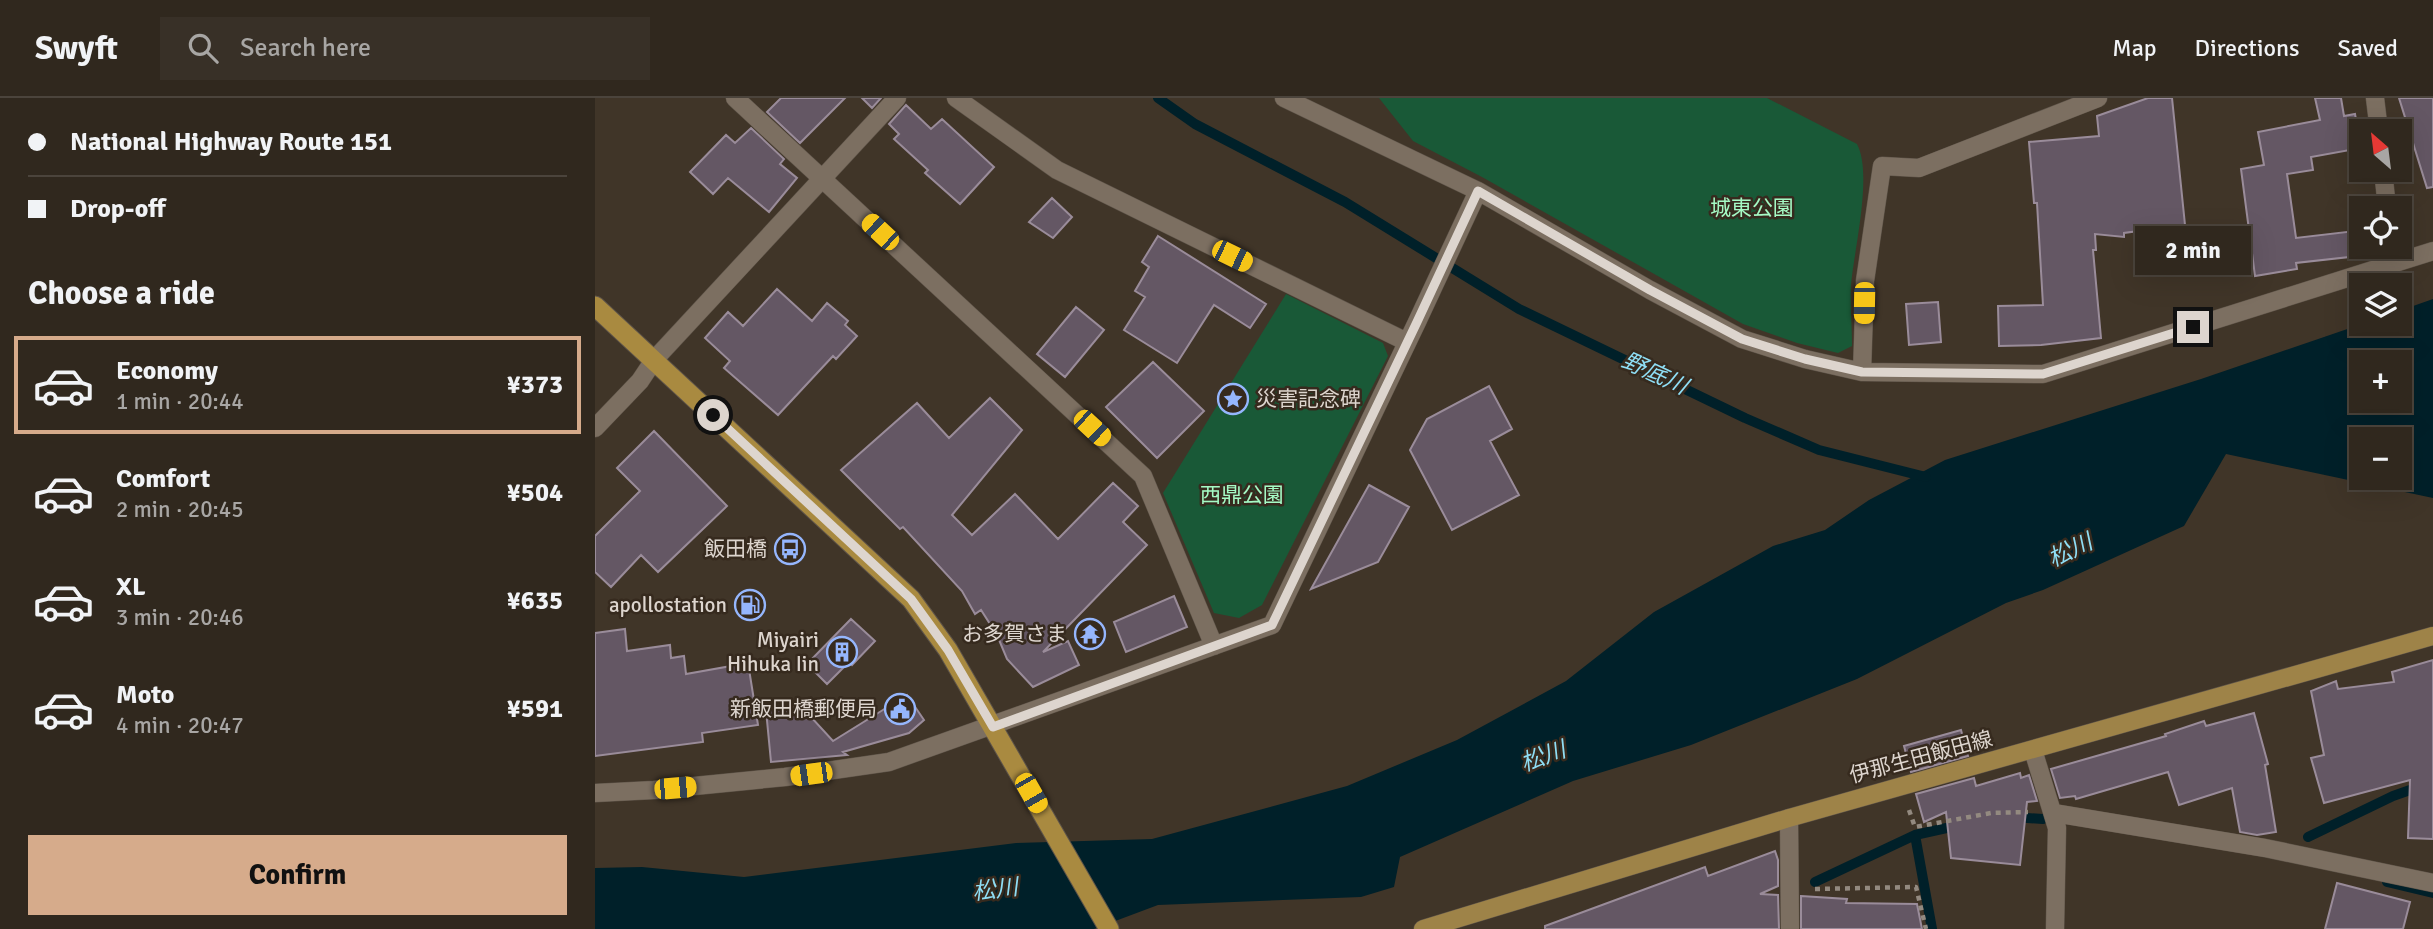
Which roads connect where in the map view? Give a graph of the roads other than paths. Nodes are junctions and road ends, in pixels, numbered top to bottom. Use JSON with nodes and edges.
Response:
{"nodes":[{"id":1,"x":735,"y":98,"type":"edge"},
{"id":2,"x":897,"y":98,"type":"edge"},
{"id":3,"x":956,"y":98,"type":"edge"},
{"id":4,"x":1284,"y":98,"type":"edge"},
{"id":5,"x":2098,"y":98,"type":"edge"},
{"id":6,"x":2375,"y":98,"type":"edge"},
{"id":7,"x":2378,"y":119,"type":"edge"},
{"id":8,"x":822,"y":179,"type":"junction"},
{"id":9,"x":1478,"y":191,"type":"junction"},
{"id":10,"x":2433,"y":251,"type":"edge"},
{"id":11,"x":2412,"y":253,"type":"edge"},
{"id":12,"x":2381,"y":259,"type":"edge"},
{"id":13,"x":595,"y":306,"type":"edge"},
{"id":14,"x":1407,"y":342,"type":"junction"},
{"id":15,"x":654,"y":360,"type":"junction"},
{"id":16,"x":1862,"y":372,"type":"junction"},
{"id":17,"x":595,"y":428,"type":"edge"},
{"id":18,"x":2433,"y":636,"type":"edge"},
{"id":19,"x":1214,"y":646,"type":"junction"},
{"id":20,"x":993,"y":727,"type":"junction"},
{"id":21,"x":2033,"y":751,"type":"junction"},
{"id":22,"x":595,"y":793,"type":"edge"},
{"id":23,"x":2054,"y":813,"type":"junction"},
{"id":24,"x":1790,"y":818,"type":"junction"},
{"id":25,"x":2433,"y":883,"type":"edge"},
{"id":26,"x":1109,"y":929,"type":"edge"},
{"id":27,"x":1423,"y":929,"type":"edge"},
{"id":28,"x":1790,"y":929,"type":"edge"},
{"id":29,"x":2055,"y":929,"type":"edge"}],
"edges":[{"from":1,"to":8,"type":"street"},
{"from":2,"to":8,"type":"street"},
{"from":3,"to":14,"type":"street"},
{"from":4,"to":9,"type":"street"},
{"from":5,"to":16,"type":"street"},
{"from":6,"to":7,"type":"street"},
{"from":8,"to":15,"type":"street"},
{"from":8,"to":19,"type":"street"},
{"from":9,"to":14,"type":"street"},
{"from":9,"to":16,"type":"street"},
{"from":10,"to":11,"type":"street"},
{"from":12,"to":16,"type":"street"},
{"from":13,"to":15,"type":"highway"},
{"from":14,"to":19,"type":"street"},
{"from":15,"to":17,"type":"street"},
{"from":15,"to":20,"type":"highway"},
{"from":18,"to":21,"type":"main road","name":"伊那生田飯田線"},
{"from":19,"to":20,"type":"street"},
{"from":20,"to":22,"type":"street"},
{"from":20,"to":26,"type":"highway"},
{"from":21,"to":23,"type":"street"},
{"from":21,"to":24,"type":"main road","name":"伊那生田飯田線"},
{"from":23,"to":25,"type":"street"},
{"from":23,"to":29,"type":"street"},
{"from":24,"to":27,"type":"main road","name":"伊那生田飯田線"},
{"from":24,"to":28,"type":"street"}]}
